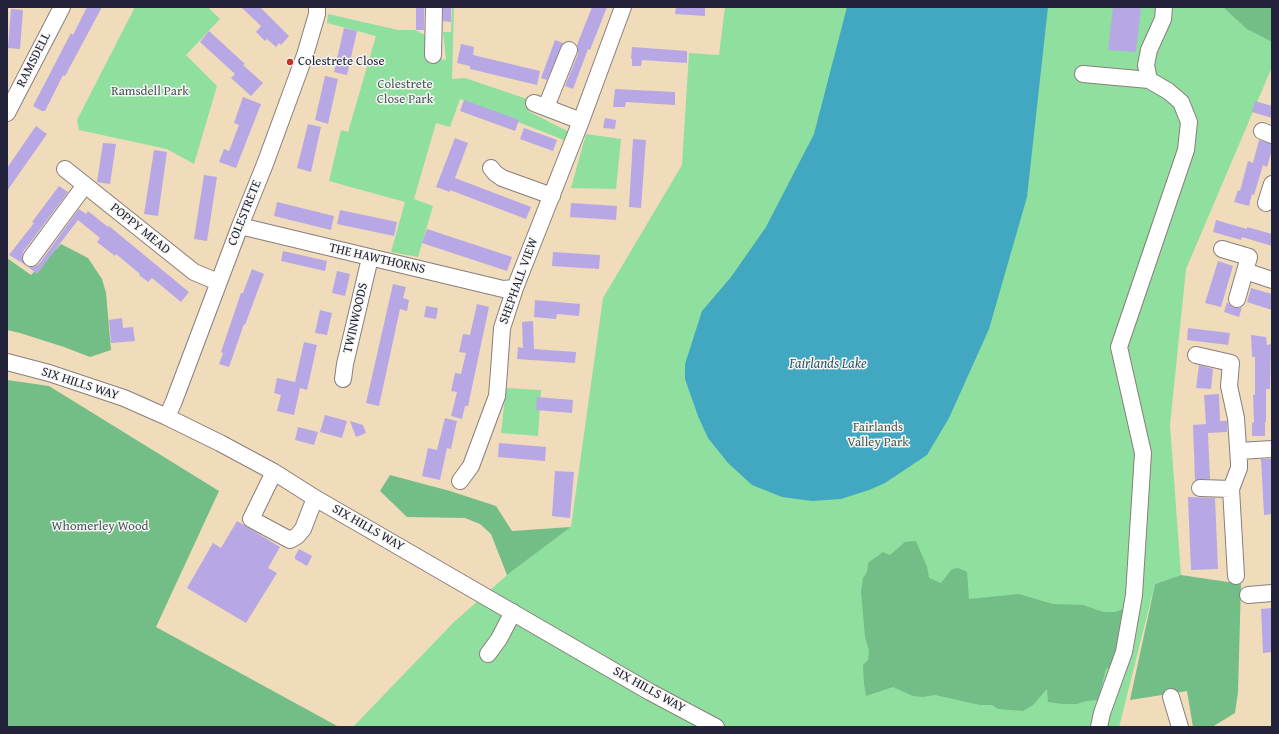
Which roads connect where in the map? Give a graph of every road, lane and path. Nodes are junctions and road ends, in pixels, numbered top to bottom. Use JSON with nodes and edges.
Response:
{"nodes":[{"id":1,"x":62,"y":7,"type":"edge"},
{"id":2,"x":318,"y":7,"type":"edge"},
{"id":3,"x":434,"y":7,"type":"edge"},
{"id":4,"x":623,"y":7,"type":"edge"},
{"id":5,"x":1164,"y":7,"type":"edge"},
{"id":6,"x":569,"y":50,"type":"dead end"},
{"id":7,"x":433,"y":55,"type":"dead end"},
{"id":8,"x":1083,"y":74,"type":"dead end"},
{"id":9,"x":1149,"y":80,"type":"junction"},
{"id":10,"x":7,"y":113,"type":"edge"},
{"id":11,"x":581,"y":121,"type":"junction"},
{"id":12,"x":491,"y":168,"type":"dead end"},
{"id":13,"x":65,"y":169,"type":"dead end"},
{"id":14,"x":1272,"y":184,"type":"edge"},
{"id":15,"x":85,"y":185,"type":"junction"},
{"id":16,"x":552,"y":196,"type":"junction"},
{"id":17,"x":1266,"y":203,"type":"dead end"},
{"id":18,"x":240,"y":226,"type":"junction"},
{"id":19,"x":1222,"y":249,"type":"dead end"},
{"id":20,"x":32,"y":258,"type":"dead end"},
{"id":21,"x":370,"y":258,"type":"junction"},
{"id":22,"x":1245,"y":271,"type":"junction"},
{"id":23,"x":1272,"y":280,"type":"edge"},
{"id":24,"x":218,"y":282,"type":"junction"},
{"id":25,"x":515,"y":288,"type":"junction"},
{"id":26,"x":1237,"y":299,"type":"dead end"},
{"id":27,"x":1196,"y":356,"type":"dead end"},
{"id":28,"x":7,"y":362,"type":"edge"},
{"id":29,"x":343,"y":379,"type":"dead end"},
{"id":30,"x":167,"y":417,"type":"junction"},
{"id":31,"x":1272,"y":449,"type":"edge"},
{"id":32,"x":1239,"y":451,"type":"junction"},
{"id":33,"x":274,"y":472,"type":"junction"},
{"id":34,"x":460,"y":481,"type":"dead end"},
{"id":35,"x":1200,"y":488,"type":"dead end"},
{"id":36,"x":1231,"y":489,"type":"junction"},
{"id":37,"x":315,"y":498,"type":"junction"},
{"id":38,"x":1236,"y":576,"type":"dead end"},
{"id":39,"x":1272,"y":593,"type":"edge"},
{"id":40,"x":1248,"y":594,"type":"dead end"},
{"id":41,"x":513,"y":612,"type":"junction"},
{"id":42,"x":488,"y":654,"type":"dead end"},
{"id":43,"x":1171,"y":697,"type":"dead end"},
{"id":44,"x":716,"y":727,"type":"edge"},
{"id":45,"x":1099,"y":727,"type":"edge"},
{"id":46,"x":1180,"y":727,"type":"edge"}],
"edges":[{"from":1,"to":10,"type":"street","name":"RAMSDELL"},
{"from":2,"to":18,"type":"street","name":"COLESTRETE"},
{"from":3,"to":7,"type":"street"},
{"from":4,"to":11,"type":"street","name":"SHEPHALL VIEW"},
{"from":5,"to":9,"type":"street"},
{"from":6,"to":11,"type":"street"},
{"from":8,"to":9,"type":"street"},
{"from":9,"to":45,"type":"street"},
{"from":11,"to":16,"type":"street","name":"SHEPHALL VIEW"},
{"from":12,"to":16,"type":"street"},
{"from":13,"to":15,"type":"street","name":"POPPY MEAD"},
{"from":14,"to":17,"type":"street"},
{"from":15,"to":20,"type":"street"},
{"from":15,"to":24,"type":"street","name":"POPPY MEAD"},
{"from":16,"to":25,"type":"street","name":"SHEPHALL VIEW"},
{"from":18,"to":21,"type":"street","name":"THE HAWTHORNS"},
{"from":18,"to":24,"type":"street","name":"COLESTRETE"},
{"from":19,"to":22,"type":"street"},
{"from":21,"to":25,"type":"street","name":"THE HAWTHORNS"},
{"from":21,"to":29,"type":"street","name":"TWINWOODS"},
{"from":22,"to":23,"type":"street"},
{"from":22,"to":26,"type":"street"},
{"from":24,"to":30,"type":"street","name":"COLESTRETE"},
{"from":25,"to":34,"type":"street","name":"SHEPHALL VIEW"},
{"from":27,"to":32,"type":"street"},
{"from":28,"to":30,"type":"street","name":"SIX HILLS WAY"},
{"from":30,"to":33,"type":"street","name":"SIX HILLS WAY"},
{"from":31,"to":32,"type":"street"},
{"from":32,"to":36,"type":"street"},
{"from":33,"to":37,"type":"street","name":"SIX HILLS WAY"},
{"from":33,"to":37,"type":"street"},
{"from":35,"to":36,"type":"street"},
{"from":36,"to":38,"type":"street"},
{"from":37,"to":41,"type":"street","name":"SIX HILLS WAY"},
{"from":39,"to":40,"type":"street"},
{"from":41,"to":42,"type":"street"},
{"from":41,"to":44,"type":"street","name":"SIX HILLS WAY"},
{"from":43,"to":46,"type":"street"}]}
